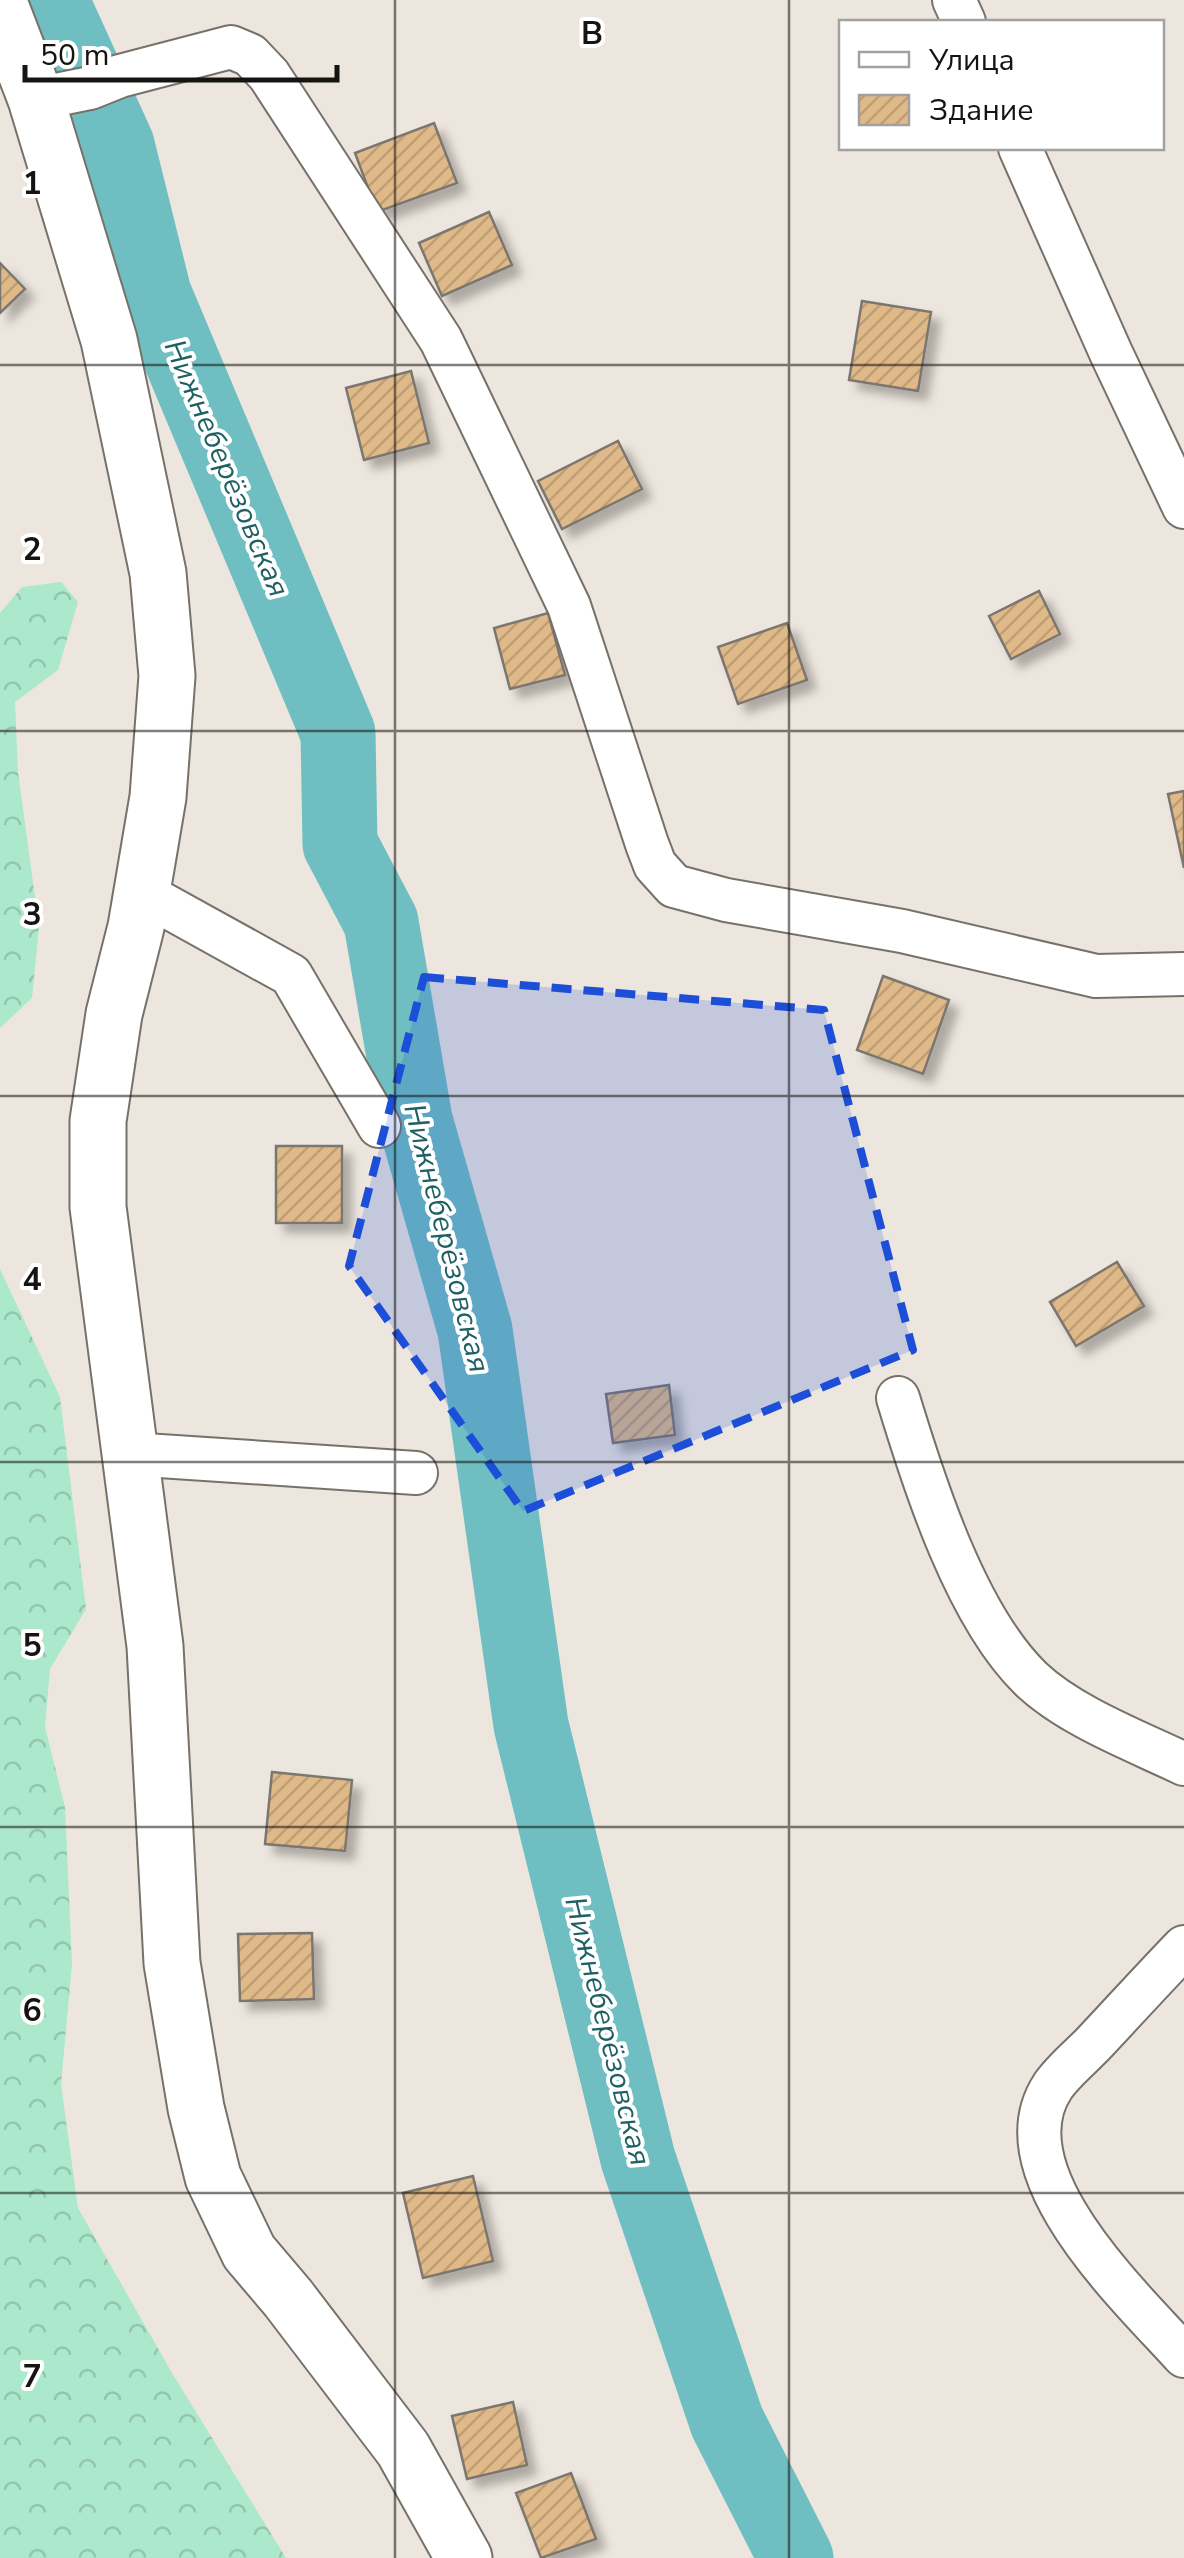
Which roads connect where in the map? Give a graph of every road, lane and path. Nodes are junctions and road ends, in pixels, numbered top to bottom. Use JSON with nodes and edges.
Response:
{"nodes":[{"id":1,"x":0,"y":5,"type":"edge"},
{"id":2,"x":36,"y":99,"type":"junction"},
{"id":3,"x":1021,"y":150,"type":"edge"},
{"id":4,"x":1184,"y":507,"type":"edge"},
{"id":5,"x":142,"y":892,"type":"junction"},
{"id":6,"x":1184,"y":974,"type":"edge"},
{"id":7,"x":378,"y":1126,"type":"dead end"},
{"id":8,"x":898,"y":1398,"type":"dead end"},
{"id":9,"x":130,"y":1454,"type":"junction"},
{"id":10,"x":416,"y":1473,"type":"dead end"},
{"id":11,"x":1184,"y":1764,"type":"edge"},
{"id":12,"x":1184,"y":1947,"type":"edge"},
{"id":13,"x":1184,"y":2356,"type":"edge"},
{"id":14,"x":464,"y":2558,"type":"edge"}],
"edges":[{"from":1,"to":2,"type":"street"},
{"from":2,"to":5,"type":"street"},
{"from":2,"to":6,"type":"street"},
{"from":3,"to":4,"type":"street"},
{"from":5,"to":7,"type":"street"},
{"from":5,"to":9,"type":"street"},
{"from":8,"to":11,"type":"street"},
{"from":9,"to":10,"type":"street"},
{"from":9,"to":14,"type":"street"},
{"from":12,"to":13,"type":"street"}]}
